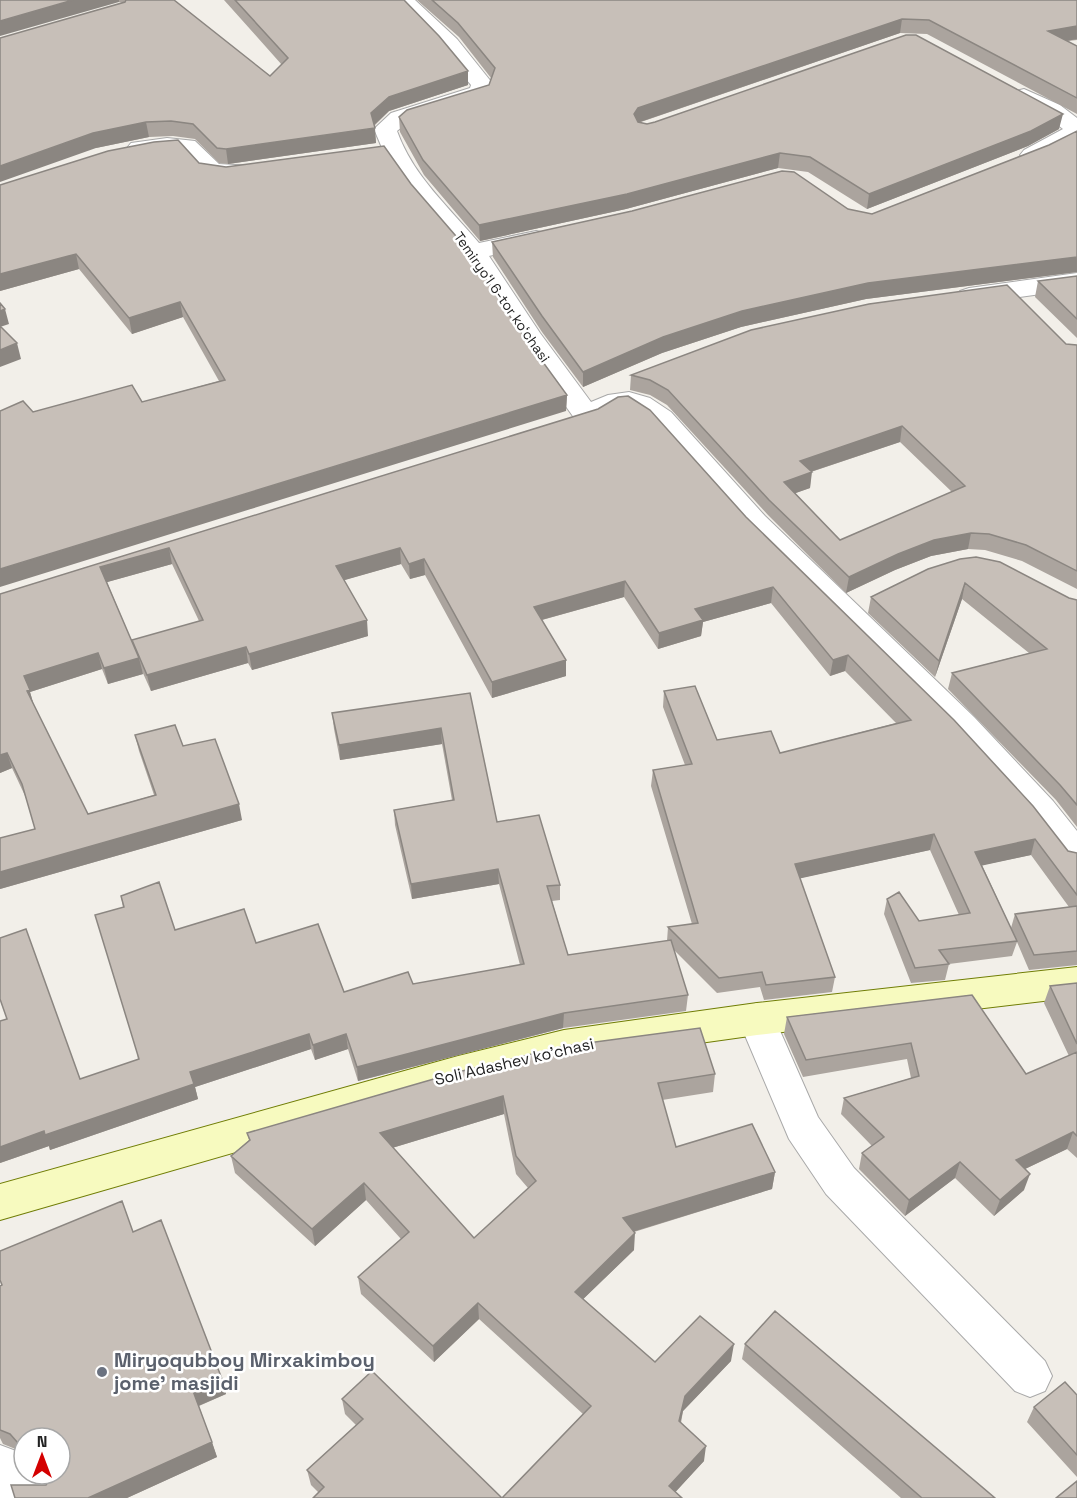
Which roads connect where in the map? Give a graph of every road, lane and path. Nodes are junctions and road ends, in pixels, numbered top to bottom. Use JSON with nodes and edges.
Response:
{"nodes":[{"id":1,"x":403,"y":0,"type":"edge"},
{"id":2,"x":1002,"y":84,"type":"edge"},
{"id":3,"x":393,"y":150,"type":"junction"},
{"id":4,"x":116,"y":153,"type":"edge"},
{"id":5,"x":369,"y":153,"type":"edge"},
{"id":6,"x":1015,"y":162,"type":"edge"},
{"id":7,"x":263,"y":168,"type":"edge"},
{"id":8,"x":552,"y":234,"type":"edge"},
{"id":9,"x":473,"y":252,"type":"junction"},
{"id":10,"x":1077,"y":281,"type":"edge"},
{"id":11,"x":1012,"y":291,"type":"junction"},
{"id":12,"x":945,"y":299,"type":"edge"},
{"id":13,"x":1035,"y":314,"type":"edge"},
{"id":14,"x":629,"y":379,"type":"dead end"},
{"id":15,"x":575,"y":413,"type":"junction"},
{"id":16,"x":874,"y":595,"type":"edge"},
{"id":17,"x":842,"y":610,"type":"junction"},
{"id":18,"x":1077,"y":856,"type":"edge"},
{"id":19,"x":1077,"y":982,"type":"edge"},
{"id":20,"x":757,"y":1019,"type":"junction"},
{"id":21,"x":0,"y":1202,"type":"edge"},
{"id":22,"x":1030,"y":1376,"type":"dead end"},
{"id":23,"x":0,"y":1467,"type":"edge"},
{"id":24,"x":30,"y":1498,"type":"edge"}],
"edges":[{"from":1,"to":3,"type":"street","name":"Temiryoʻl 6-tor koʻchasi"},
{"from":2,"to":6,"type":"street"},
{"from":3,"to":5,"type":"street"},
{"from":3,"to":9,"type":"street","name":"Temiryoʻl 6-tor koʻchasi"},
{"from":4,"to":7,"type":"street"},
{"from":8,"to":9,"type":"street"},
{"from":9,"to":15,"type":"street","name":"Temiryoʻl 6-tor koʻchasi"},
{"from":10,"to":11,"type":"street"},
{"from":11,"to":12,"type":"street"},
{"from":11,"to":13,"type":"street"},
{"from":14,"to":15,"type":"street"},
{"from":15,"to":17,"type":"street"},
{"from":16,"to":17,"type":"street"},
{"from":17,"to":18,"type":"street"},
{"from":19,"to":20,"type":"street","name":"Soli Adashev ko'chasi"},
{"from":20,"to":21,"type":"street","name":"Soli Adashev ko'chasi"},
{"from":20,"to":22,"type":"street"},
{"from":23,"to":24,"type":"street"}]}
